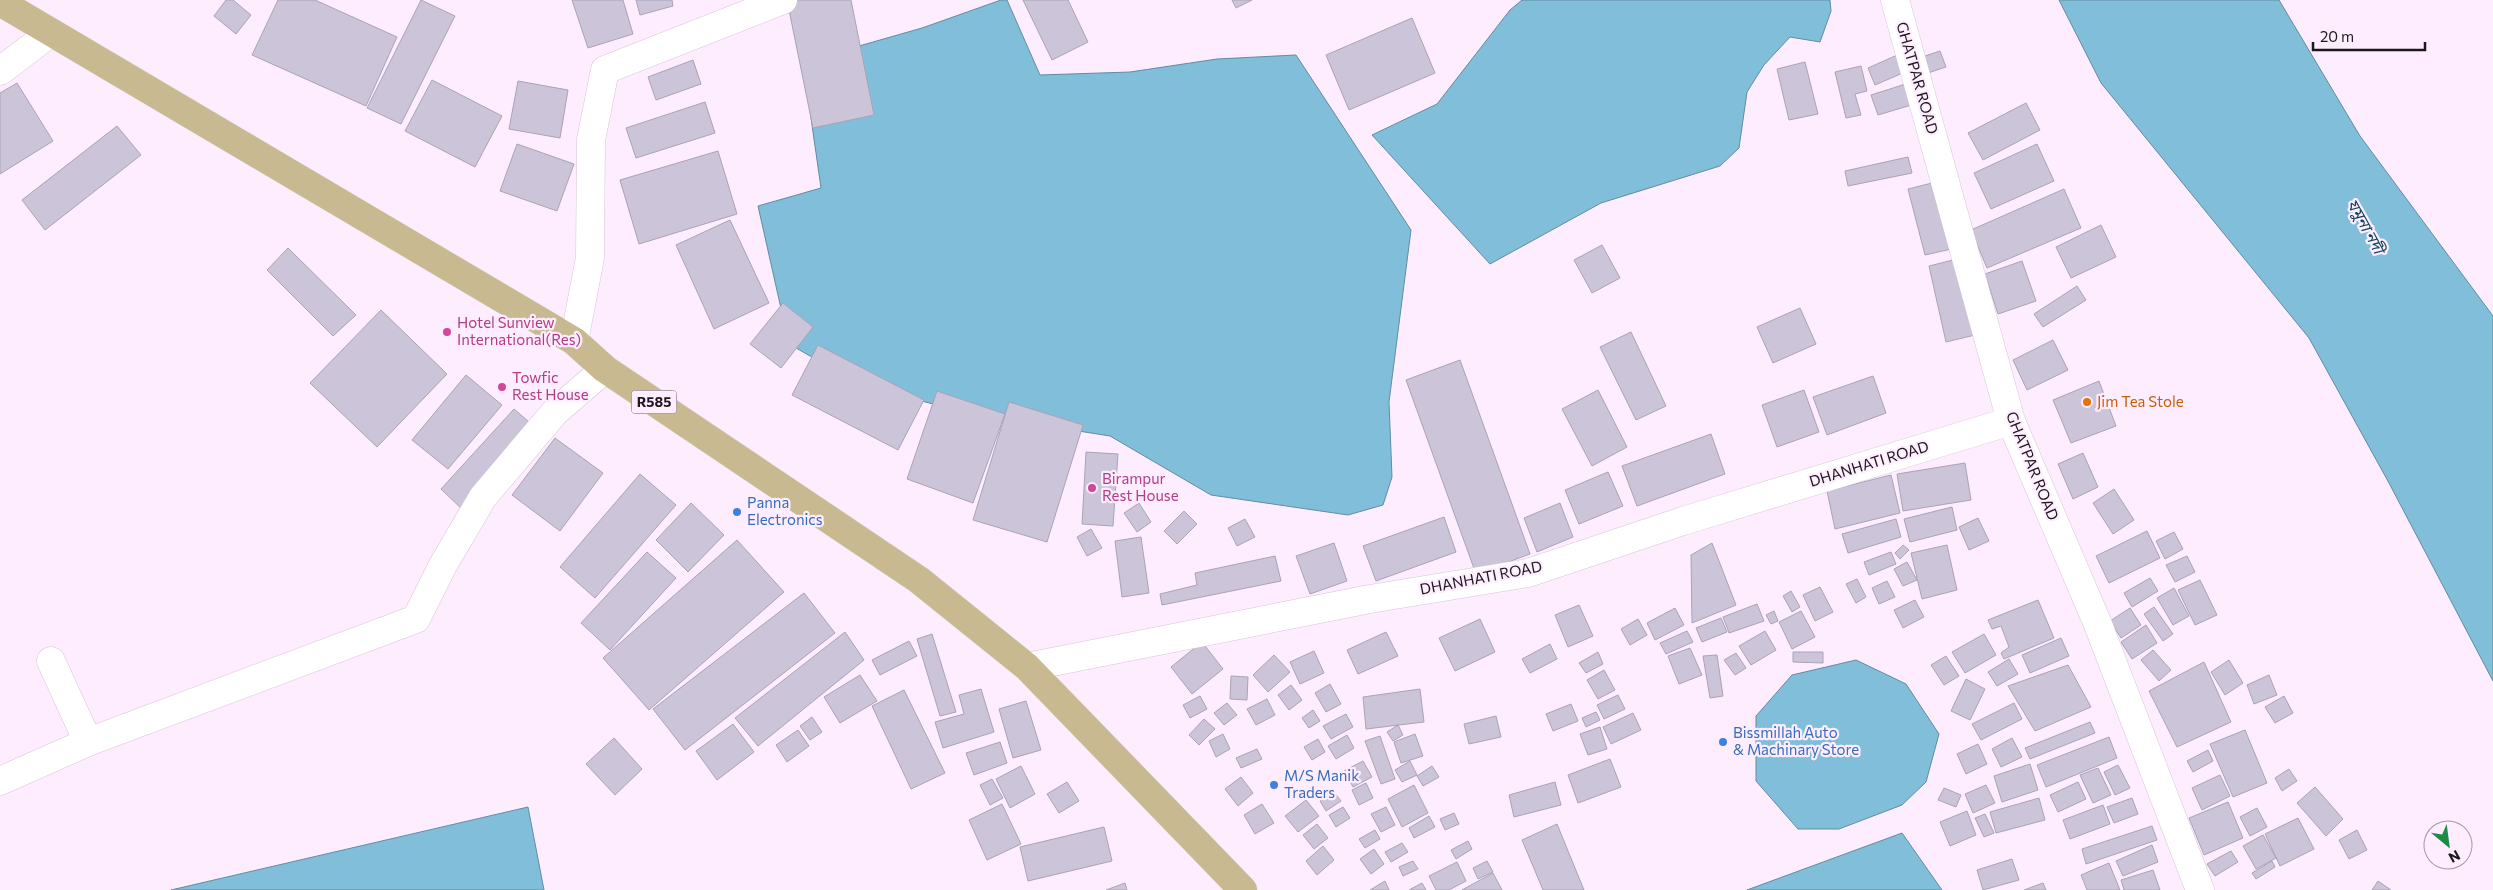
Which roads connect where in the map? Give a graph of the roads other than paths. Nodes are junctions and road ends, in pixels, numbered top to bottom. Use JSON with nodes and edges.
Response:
{"nodes":[{"id":1,"x":783,"y":0,"type":"edge"},
{"id":2,"x":1895,"y":0,"type":"edge"},
{"id":3,"x":0,"y":2,"type":"edge"},
{"id":4,"x":50,"y":33,"type":"junction"},
{"id":5,"x":0,"y":72,"type":"edge"},
{"id":6,"x":574,"y":341,"type":"junction"},
{"id":7,"x":605,"y":369,"type":"junction"},
{"id":8,"x":2011,"y":421,"type":"junction"},
{"id":9,"x":51,"y":661,"type":"dead end"},
{"id":10,"x":1027,"y":668,"type":"junction"},
{"id":11,"x":88,"y":742,"type":"junction"},
{"id":12,"x":0,"y":781,"type":"edge"},
{"id":13,"x":1243,"y":890,"type":"edge"},
{"id":14,"x":2200,"y":890,"type":"edge"}],
"edges":[{"from":1,"to":6,"type":"street"},
{"from":2,"to":8,"type":"street","name":"GHATPAR ROAD"},
{"from":3,"to":4,"type":"main road","number":"R585"},
{"from":4,"to":5,"type":"street"},
{"from":4,"to":6,"type":"main road","number":"R585"},
{"from":6,"to":7,"type":"main road","number":"R585"},
{"from":7,"to":10,"type":"main road","number":"R585"},
{"from":7,"to":11,"type":"street"},
{"from":8,"to":10,"type":"street","name":"DHANHATI ROAD"},
{"from":8,"to":14,"type":"street","name":"GHATPAR ROAD"},
{"from":9,"to":11,"type":"street"},
{"from":10,"to":13,"type":"main road","number":"R585"},
{"from":11,"to":12,"type":"street"}]}
